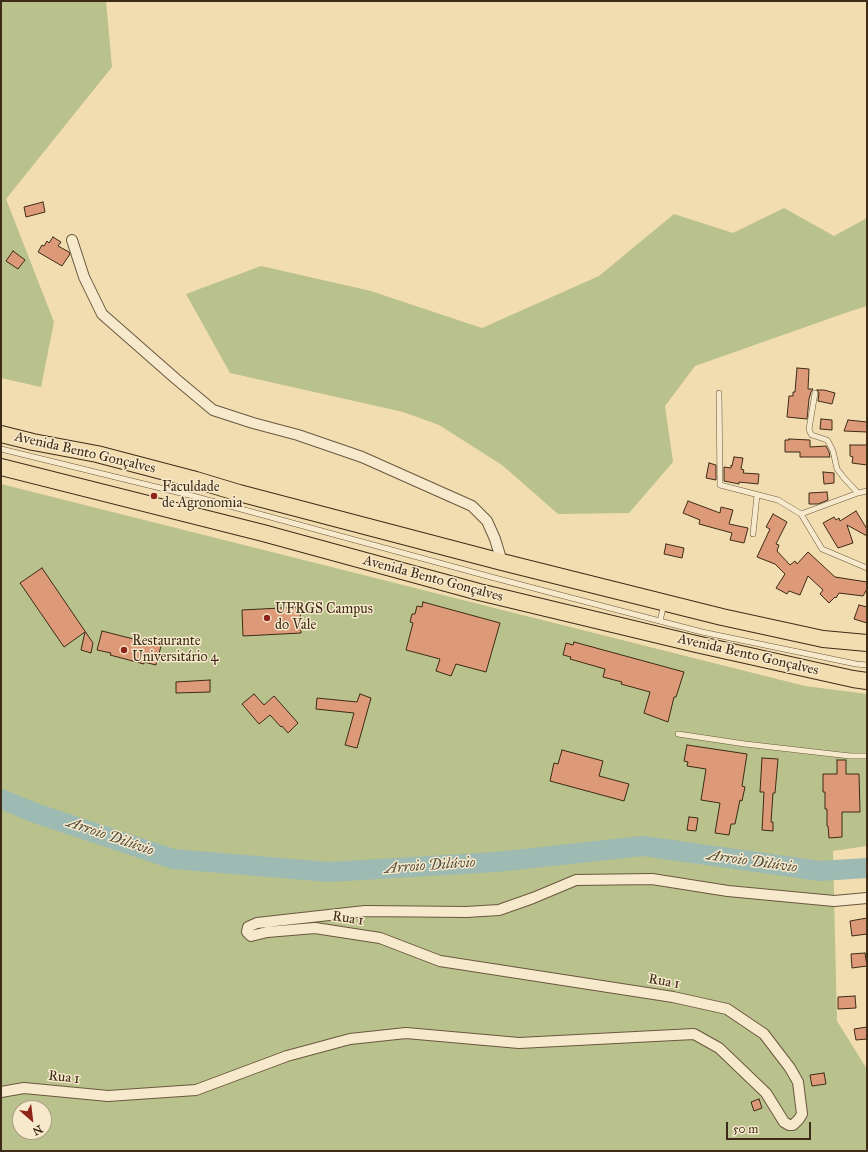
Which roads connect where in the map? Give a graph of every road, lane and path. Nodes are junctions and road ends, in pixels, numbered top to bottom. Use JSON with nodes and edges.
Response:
{"nodes":[{"id":1,"x":72,"y":240,"type":"dead end"},
{"id":2,"x":719,"y":393,"type":"dead end"},
{"id":3,"x":815,"y":393,"type":"dead end"},
{"id":4,"x":1,"y":434,"type":"edge"},
{"id":5,"x":1,"y":450,"type":"edge"},
{"id":6,"x":1,"y":467,"type":"edge"},
{"id":7,"x":867,"y":491,"type":"edge"},
{"id":8,"x":858,"y":493,"type":"junction"},
{"id":9,"x":757,"y":495,"type":"junction"},
{"id":10,"x":801,"y":514,"type":"junction"},
{"id":11,"x":753,"y":534,"type":"dead end"},
{"id":12,"x":502,"y":562,"type":"junction"},
{"id":13,"x":867,"y":568,"type":"edge"},
{"id":14,"x":664,"y":603,"type":"junction"},
{"id":15,"x":660,"y":621,"type":"junction"},
{"id":16,"x":867,"y":643,"type":"edge"},
{"id":17,"x":867,"y":665,"type":"edge"},
{"id":18,"x":867,"y":681,"type":"edge"},
{"id":19,"x":678,"y":734,"type":"dead end"},
{"id":20,"x":867,"y":756,"type":"edge"},
{"id":21,"x":867,"y":898,"type":"edge"},
{"id":22,"x":1,"y":1092,"type":"edge"}],
"edges":[{"from":1,"to":12,"type":"street"},
{"from":2,"to":9,"type":"lane"},
{"from":3,"to":8,"type":"lane"},
{"from":4,"to":12,"type":"main road","name":"Avenida Bento Gonçalves"},
{"from":5,"to":15,"type":"lane"},
{"from":6,"to":18,"type":"main road","name":"Avenida Bento Gonçalves"},
{"from":7,"to":8,"type":"lane"},
{"from":8,"to":10,"type":"lane"},
{"from":9,"to":10,"type":"lane"},
{"from":9,"to":11,"type":"lane"},
{"from":10,"to":13,"type":"lane"},
{"from":12,"to":14,"type":"main road","name":"Avenida Bento Gonçalves"},
{"from":14,"to":15,"type":"lane"},
{"from":14,"to":16,"type":"main road","name":"Avenida Bento Gonçalves"},
{"from":15,"to":17,"type":"lane"},
{"from":19,"to":20,"type":"lane"},
{"from":21,"to":22,"type":"street","name":"Rua 1"}]}
